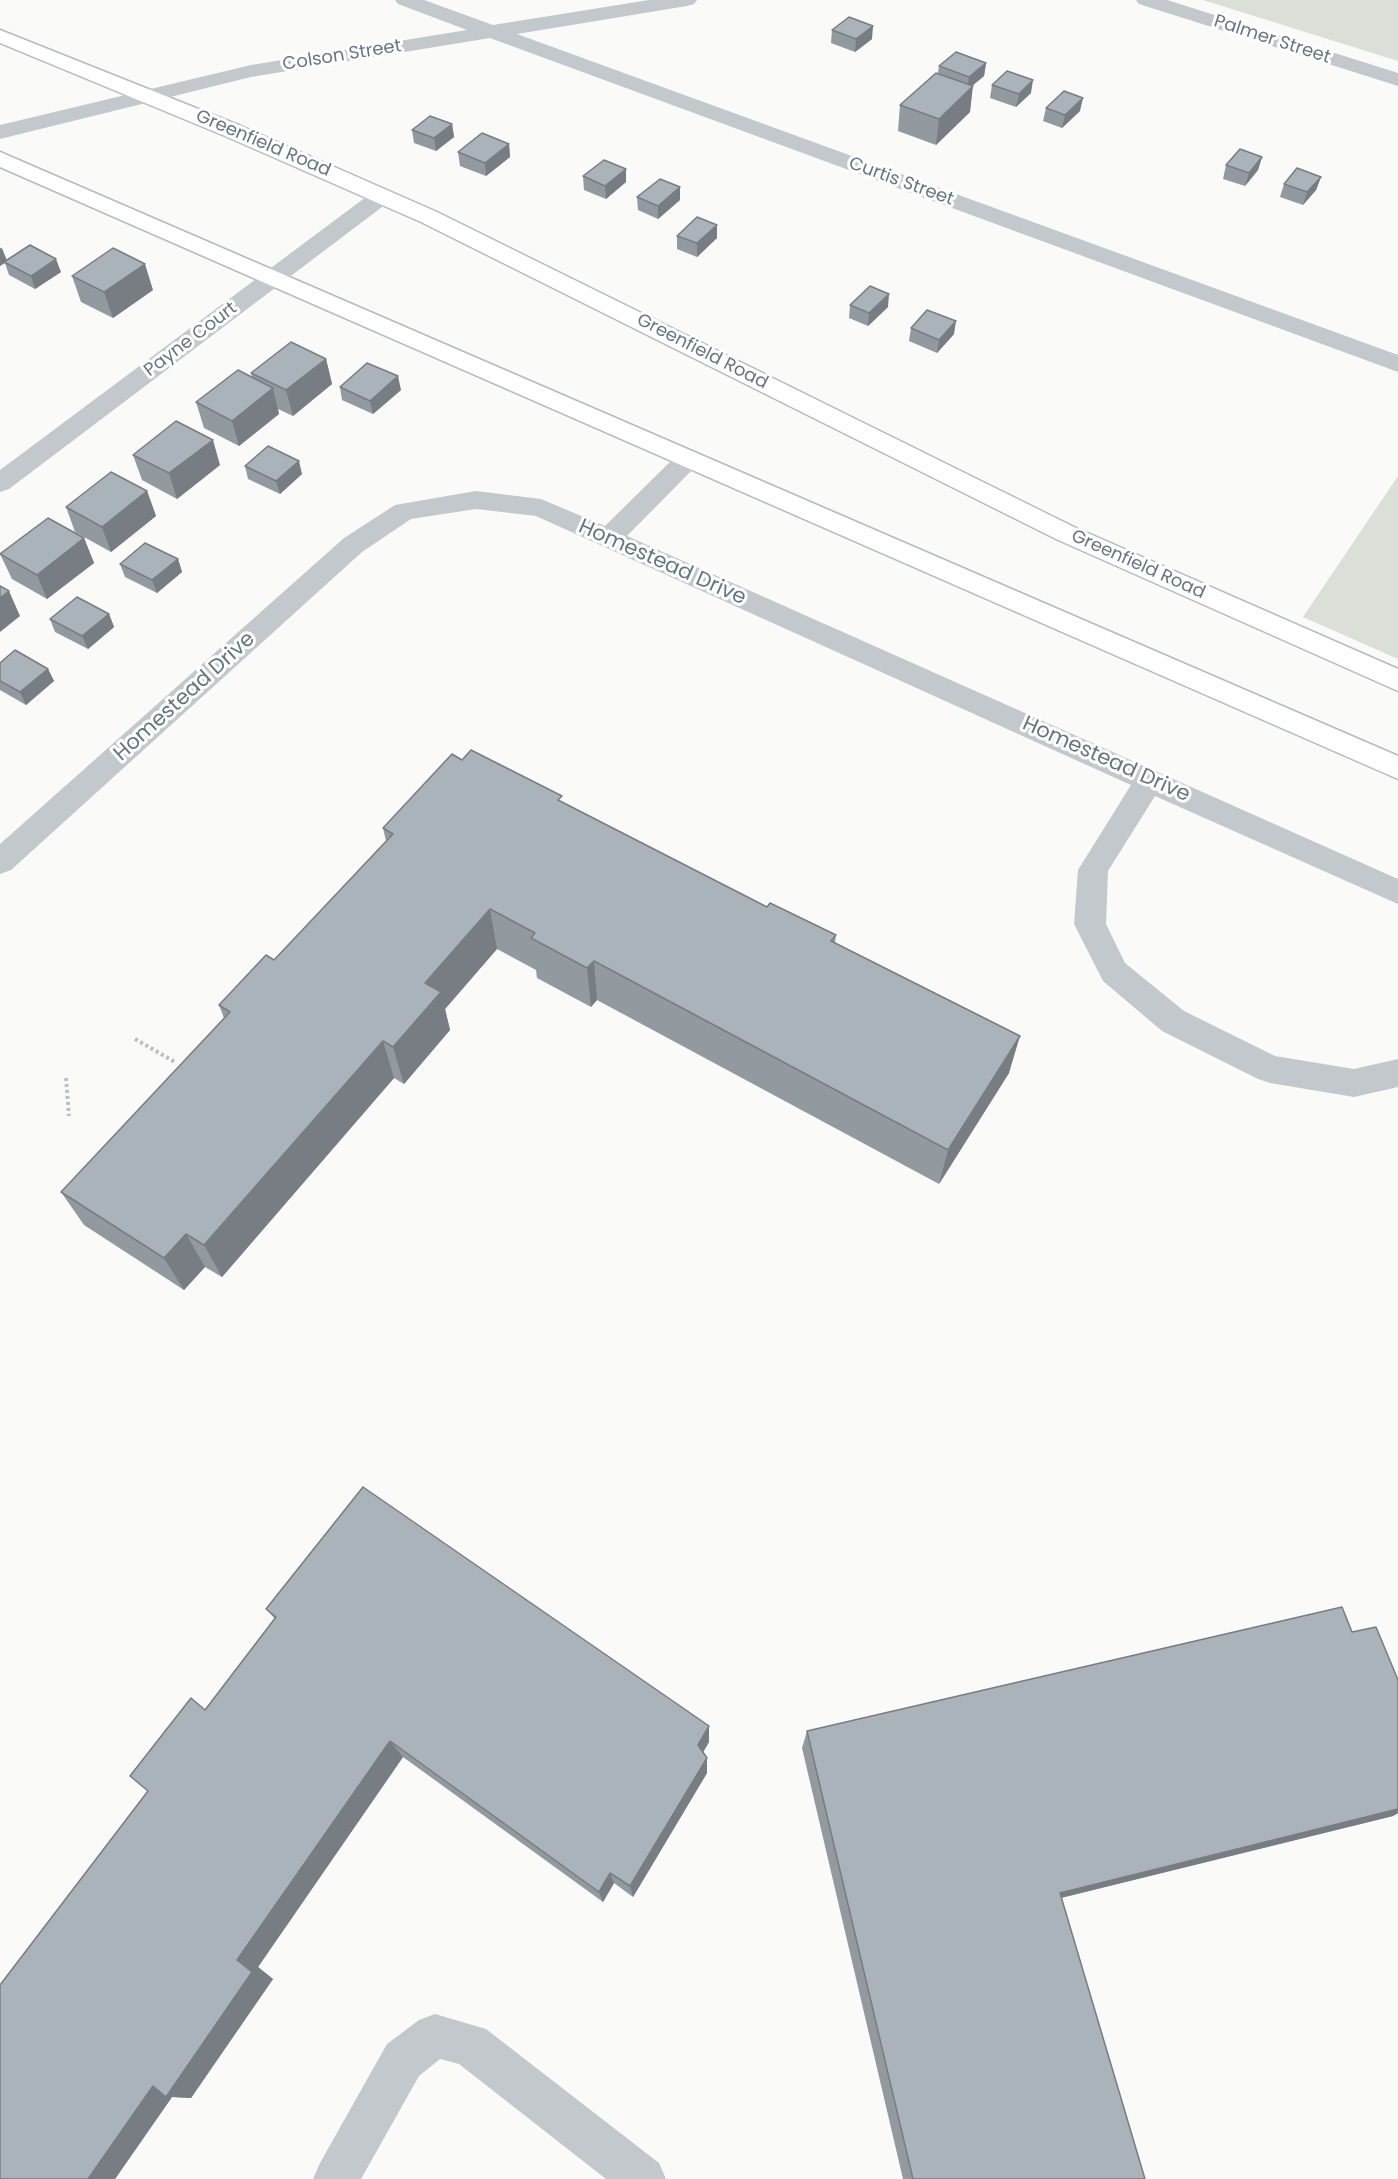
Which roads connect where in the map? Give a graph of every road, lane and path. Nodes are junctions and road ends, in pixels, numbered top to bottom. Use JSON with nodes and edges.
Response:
{"nodes":[{"id":1,"x":405,"y":0,"type":"edge"},
{"id":2,"x":687,"y":0,"type":"edge"},
{"id":3,"x":1146,"y":0,"type":"edge"},
{"id":4,"x":492,"y":32,"type":"junction"},
{"id":5,"x":0,"y":36,"type":"edge"},
{"id":6,"x":1398,"y":80,"type":"edge"},
{"id":7,"x":149,"y":96,"type":"junction"},
{"id":8,"x":0,"y":132,"type":"edge"},
{"id":9,"x":0,"y":159,"type":"edge"},
{"id":10,"x":382,"y":196,"type":"junction"},
{"id":11,"x":273,"y":279,"type":"junction"},
{"id":12,"x":1398,"y":363,"type":"edge"},
{"id":13,"x":688,"y":459,"type":"junction"},
{"id":14,"x":0,"y":483,"type":"edge"},
{"id":15,"x":608,"y":539,"type":"junction"},
{"id":16,"x":1398,"y":681,"type":"edge"},
{"id":17,"x":1398,"y":768,"type":"edge"},
{"id":18,"x":1150,"y":780,"type":"junction"},
{"id":19,"x":0,"y":862,"type":"edge"},
{"id":20,"x":1398,"y":892,"type":"edge"},
{"id":21,"x":135,"y":1039,"type":"dead end"},
{"id":22,"x":175,"y":1062,"type":"dead end"},
{"id":23,"x":1398,"y":1073,"type":"edge"},
{"id":24,"x":66,"y":1078,"type":"dead end"},
{"id":25,"x":69,"y":1116,"type":"dead end"},
{"id":26,"x":336,"y":2179,"type":"edge"},
{"id":27,"x":643,"y":2179,"type":"edge"}],
"edges":[{"from":1,"to":4,"type":"street","name":"Curtis Street"},
{"from":2,"to":4,"type":"street","name":"Colson Street"},
{"from":3,"to":6,"type":"street","name":"Palmer Street"},
{"from":4,"to":7,"type":"street","name":"Colson Street"},
{"from":4,"to":12,"type":"street","name":"Curtis Street"},
{"from":5,"to":7,"type":"main road","name":"Greenfield Road"},
{"from":7,"to":8,"type":"street","name":"Colson Street"},
{"from":7,"to":10,"type":"main road","name":"Greenfield Road"},
{"from":9,"to":11,"type":"main road"},
{"from":10,"to":11,"type":"street","name":"Payne Court"},
{"from":10,"to":16,"type":"main road","name":"Greenfield Road"},
{"from":11,"to":13,"type":"main road"},
{"from":11,"to":14,"type":"street","name":"Payne Court"},
{"from":13,"to":15,"type":"street"},
{"from":13,"to":17,"type":"main road"},
{"from":15,"to":18,"type":"street","name":"Homestead Drive"},
{"from":15,"to":19,"type":"street","name":"Homestead Drive"},
{"from":18,"to":20,"type":"street","name":"Homestead Drive"},
{"from":18,"to":23,"type":"street"},
{"from":21,"to":22,"type":"path"},
{"from":24,"to":25,"type":"path"},
{"from":26,"to":27,"type":"street"}]}
